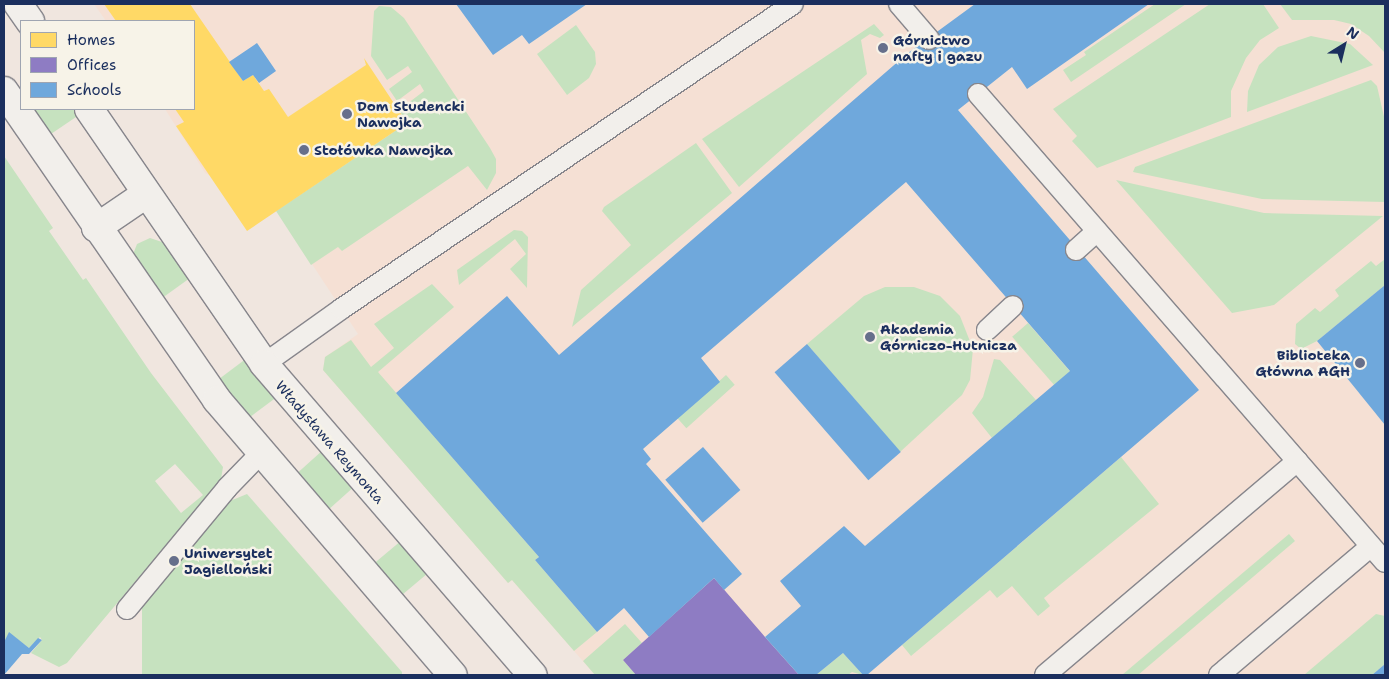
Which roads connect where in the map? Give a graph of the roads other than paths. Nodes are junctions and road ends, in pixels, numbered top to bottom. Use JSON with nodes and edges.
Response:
{"nodes":[{"id":1,"x":18,"y":4,"type":"edge"},
{"id":2,"x":793,"y":4,"type":"edge"},
{"id":3,"x":899,"y":4,"type":"edge"},
{"id":4,"x":29,"y":20,"type":"edge"},
{"id":5,"x":929,"y":39,"type":"dead end"},
{"id":6,"x":4,"y":91,"type":"edge"},
{"id":7,"x":978,"y":94,"type":"dead end"},
{"id":8,"x":90,"y":110,"type":"edge"},
{"id":9,"x":146,"y":194,"type":"junction"},
{"id":10,"x":96,"y":228,"type":"junction"},
{"id":11,"x":1097,"y":231,"type":"junction"},
{"id":12,"x":1076,"y":250,"type":"dead end"},
{"id":13,"x":1013,"y":306,"type":"dead end"},
{"id":14,"x":987,"y":330,"type":"dead end"},
{"id":15,"x":264,"y":364,"type":"junction"},
{"id":16,"x":260,"y":454,"type":"junction"},
{"id":17,"x":1297,"y":461,"type":"junction"},
{"id":18,"x":1371,"y":546,"type":"junction"},
{"id":19,"x":1385,"y":562,"type":"edge"},
{"id":20,"x":127,"y":609,"type":"dead end"},
{"id":21,"x":453,"y":675,"type":"edge"},
{"id":22,"x":532,"y":675,"type":"edge"},
{"id":23,"x":1045,"y":675,"type":"edge"},
{"id":24,"x":1219,"y":675,"type":"edge"}],
"edges":[{"from":1,"to":4,"type":"street"},
{"from":2,"to":15,"type":"lane"},
{"from":3,"to":5,"type":"lane"},
{"from":6,"to":10,"type":"street"},
{"from":7,"to":11,"type":"lane"},
{"from":8,"to":9,"type":"street","name":"Władysława Reymonta"},
{"from":9,"to":10,"type":"street"},
{"from":9,"to":15,"type":"street","name":"Władysława Reymonta"},
{"from":10,"to":16,"type":"street"},
{"from":11,"to":12,"type":"lane"},
{"from":11,"to":17,"type":"lane"},
{"from":13,"to":14,"type":"lane"},
{"from":15,"to":22,"type":"street","name":"Władysława Reymonta"},
{"from":16,"to":20,"type":"lane"},
{"from":16,"to":21,"type":"street"},
{"from":17,"to":18,"type":"lane"},
{"from":17,"to":23,"type":"lane"},
{"from":18,"to":19,"type":"lane"},
{"from":18,"to":24,"type":"lane"}]}
